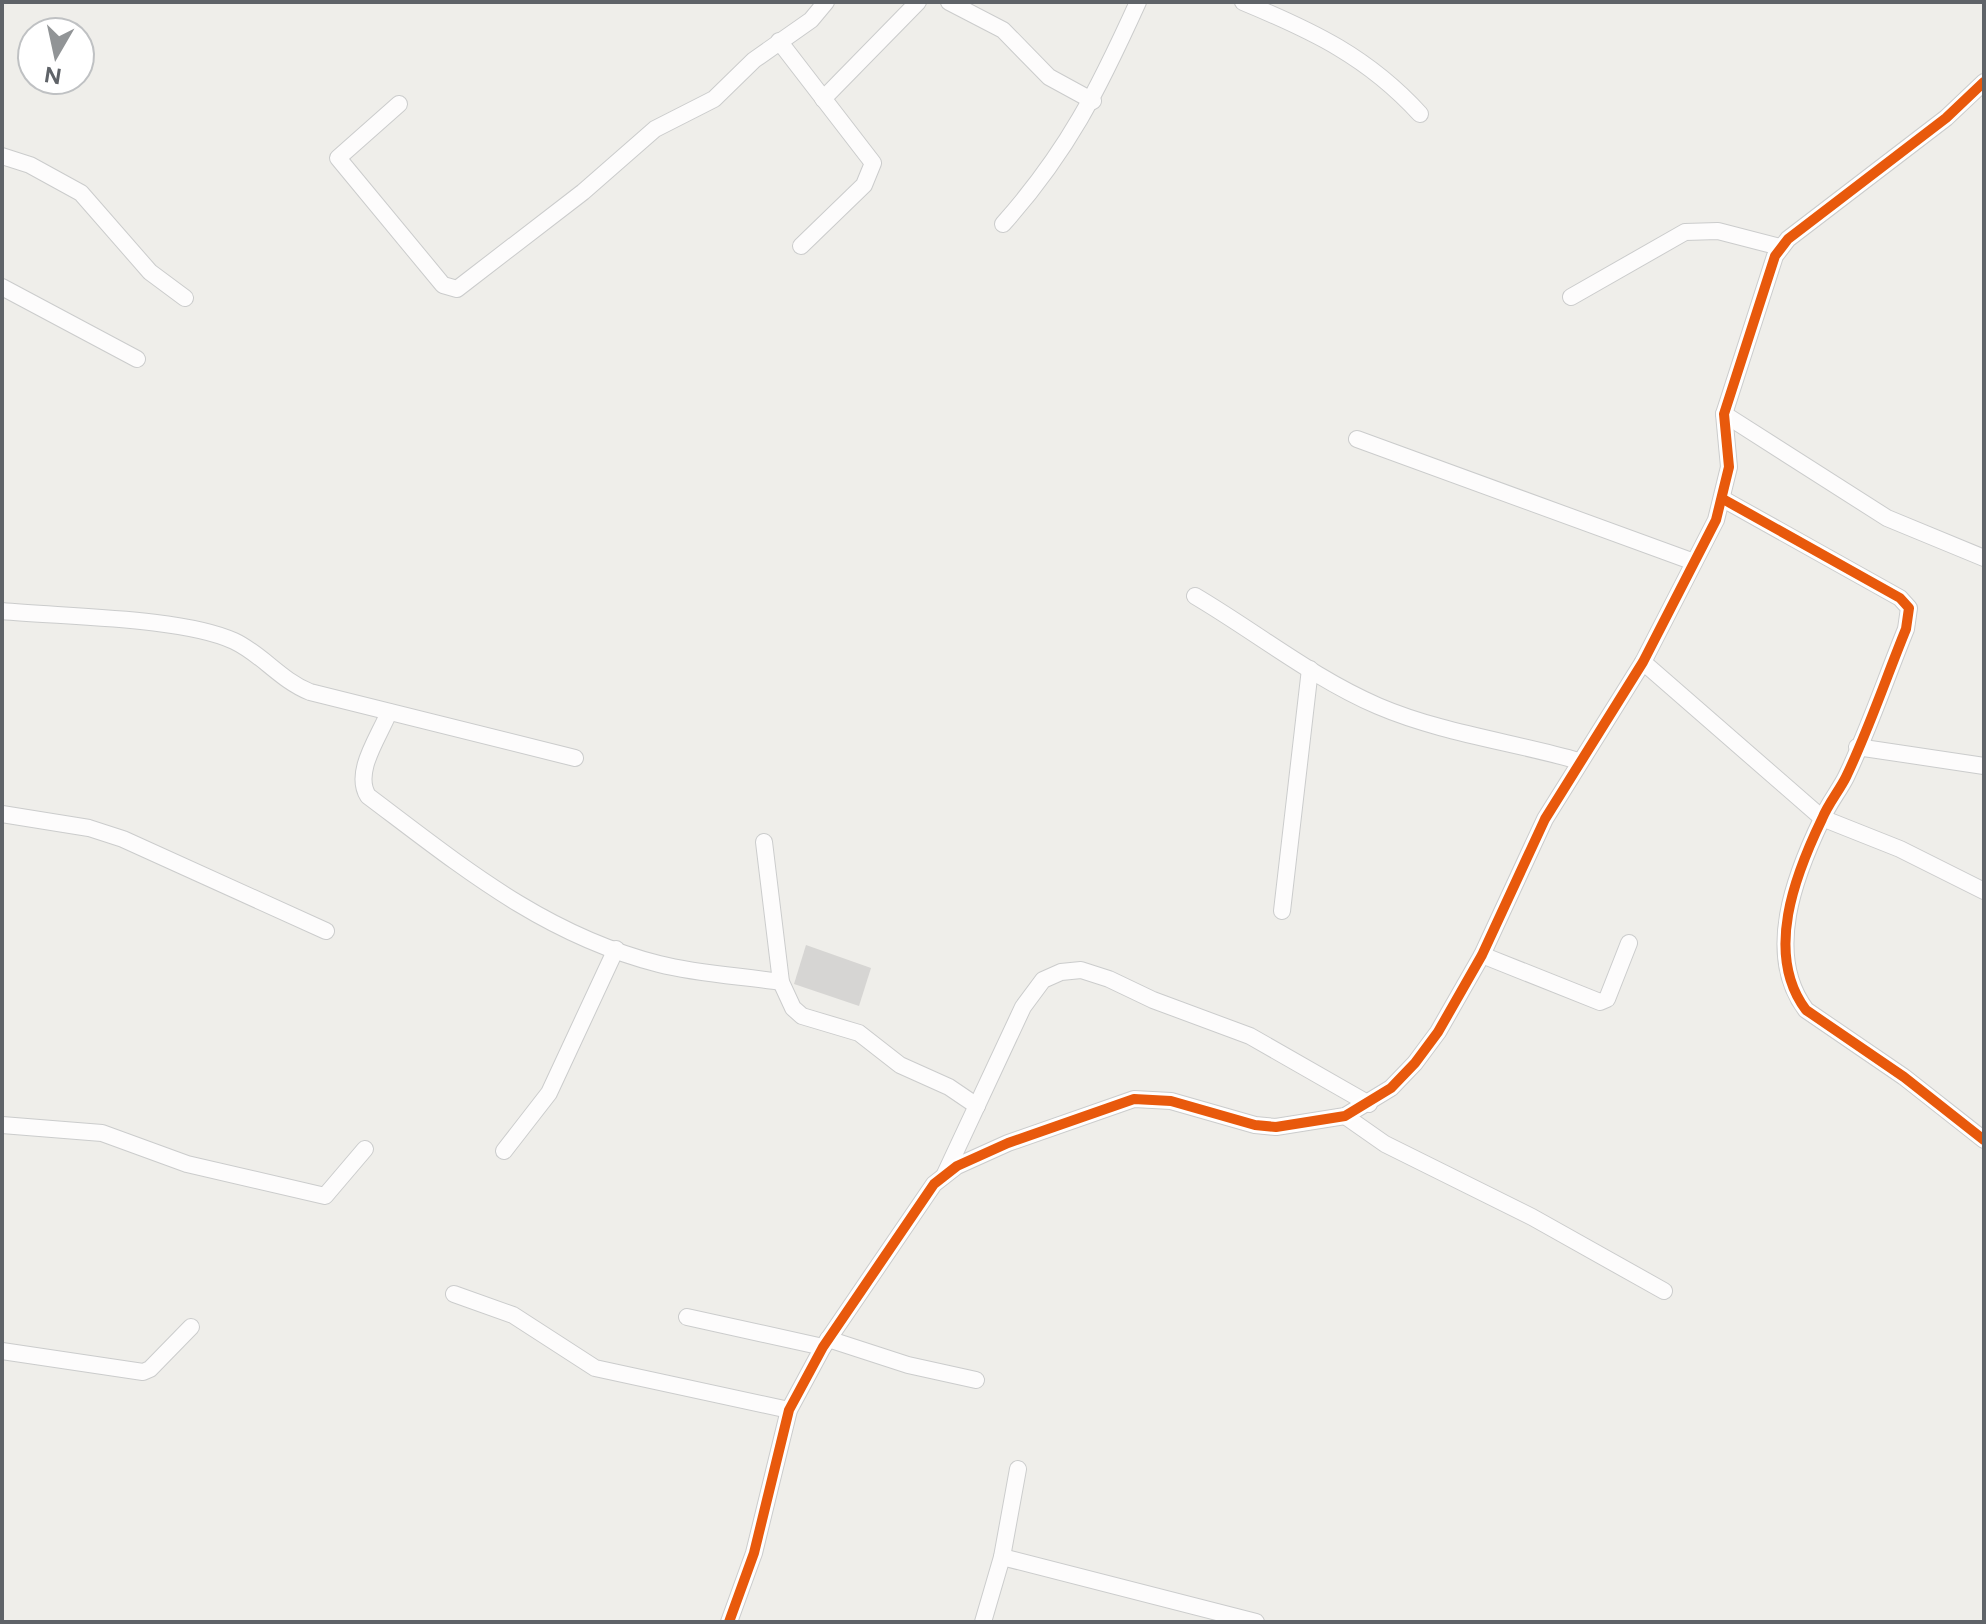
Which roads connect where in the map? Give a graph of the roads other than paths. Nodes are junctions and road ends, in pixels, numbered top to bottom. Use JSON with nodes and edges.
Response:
{"nodes":[{"id":1,"x":826,"y":2,"type":"edge"},
{"id":2,"x":918,"y":2,"type":"edge"},
{"id":3,"x":949,"y":2,"type":"edge"},
{"id":4,"x":1138,"y":2,"type":"edge"},
{"id":5,"x":1243,"y":2,"type":"edge"},
{"id":6,"x":779,"y":41,"type":"junction"},
{"id":7,"x":1984,"y":82,"type":"edge"},
{"id":8,"x":823,"y":99,"type":"junction"},
{"id":9,"x":1093,"y":101,"type":"junction"},
{"id":10,"x":399,"y":104,"type":"dead end"},
{"id":11,"x":1420,"y":114,"type":"dead end"},
{"id":12,"x":2,"y":156,"type":"edge"},
{"id":13,"x":1003,"y":224,"type":"dead end"},
{"id":14,"x":801,"y":246,"type":"dead end"},
{"id":15,"x":1780,"y":247,"type":"junction"},
{"id":16,"x":2,"y":287,"type":"edge"},
{"id":17,"x":1571,"y":297,"type":"dead end"},
{"id":18,"x":185,"y":298,"type":"dead end"},
{"id":19,"x":137,"y":359,"type":"dead end"},
{"id":20,"x":1724,"y":414,"type":"junction"},
{"id":21,"x":1357,"y":439,"type":"dead end"},
{"id":22,"x":1723,"y":499,"type":"junction"},
{"id":23,"x":1984,"y":558,"type":"edge"},
{"id":24,"x":1694,"y":562,"type":"junction"},
{"id":25,"x":1195,"y":596,"type":"dead end"},
{"id":26,"x":2,"y":611,"type":"edge"},
{"id":27,"x":1643,"y":662,"type":"junction"},
{"id":28,"x":1310,"y":669,"type":"junction"},
{"id":29,"x":389,"y":712,"type":"junction"},
{"id":30,"x":1857,"y":747,"type":"junction"},
{"id":31,"x":575,"y":758,"type":"dead end"},
{"id":32,"x":1579,"y":761,"type":"junction"},
{"id":33,"x":1984,"y":766,"type":"edge"},
{"id":34,"x":2,"y":814,"type":"edge"},
{"id":35,"x":1822,"y":818,"type":"junction"},
{"id":36,"x":764,"y":842,"type":"dead end"},
{"id":37,"x":1984,"y":891,"type":"edge"},
{"id":38,"x":1282,"y":911,"type":"dead end"},
{"id":39,"x":326,"y":931,"type":"dead end"},
{"id":40,"x":1629,"y":943,"type":"dead end"},
{"id":41,"x":616,"y":949,"type":"junction"},
{"id":42,"x":1482,"y":955,"type":"junction"},
{"id":43,"x":781,"y":982,"type":"junction"},
{"id":44,"x":1369,"y":1104,"type":"junction"},
{"id":45,"x":977,"y":1106,"type":"junction"},
{"id":46,"x":1345,"y":1116,"type":"junction"},
{"id":47,"x":2,"y":1125,"type":"edge"},
{"id":48,"x":1984,"y":1140,"type":"edge"},
{"id":49,"x":365,"y":1149,"type":"dead end"},
{"id":50,"x":504,"y":1151,"type":"dead end"},
{"id":51,"x":945,"y":1175,"type":"junction"},
{"id":52,"x":1664,"y":1291,"type":"dead end"},
{"id":53,"x":454,"y":1294,"type":"dead end"},
{"id":54,"x":687,"y":1317,"type":"dead end"},
{"id":55,"x":191,"y":1327,"type":"dead end"},
{"id":56,"x":826,"y":1343,"type":"junction"},
{"id":57,"x":2,"y":1351,"type":"edge"},
{"id":58,"x":976,"y":1380,"type":"dead end"},
{"id":59,"x":789,"y":1410,"type":"junction"},
{"id":60,"x":1018,"y":1469,"type":"dead end"},
{"id":61,"x":1002,"y":1557,"type":"junction"},
{"id":62,"x":729,"y":1622,"type":"edge"},
{"id":63,"x":983,"y":1622,"type":"edge"},
{"id":64,"x":1256,"y":1622,"type":"edge"}],
"edges":[{"from":1,"to":6,"type":"street"},
{"from":2,"to":8,"type":"street"},
{"from":3,"to":9,"type":"street"},
{"from":4,"to":9,"type":"street"},
{"from":5,"to":11,"type":"street"},
{"from":6,"to":8,"type":"street"},
{"from":6,"to":10,"type":"street"},
{"from":7,"to":15,"type":"street"},
{"from":8,"to":14,"type":"street"},
{"from":9,"to":13,"type":"street"},
{"from":12,"to":18,"type":"street"},
{"from":15,"to":17,"type":"street"},
{"from":15,"to":20,"type":"street"},
{"from":16,"to":19,"type":"street"},
{"from":20,"to":22,"type":"street"},
{"from":20,"to":23,"type":"street"},
{"from":21,"to":24,"type":"street"},
{"from":22,"to":24,"type":"street"},
{"from":22,"to":30,"type":"street"},
{"from":24,"to":27,"type":"street"},
{"from":25,"to":28,"type":"street"},
{"from":26,"to":29,"type":"street"},
{"from":27,"to":32,"type":"street"},
{"from":27,"to":35,"type":"street"},
{"from":28,"to":32,"type":"street"},
{"from":28,"to":38,"type":"street"},
{"from":29,"to":31,"type":"street"},
{"from":29,"to":41,"type":"street"},
{"from":30,"to":33,"type":"street"},
{"from":30,"to":35,"type":"street"},
{"from":32,"to":42,"type":"street"},
{"from":34,"to":39,"type":"street"},
{"from":35,"to":37,"type":"street"},
{"from":35,"to":48,"type":"street"},
{"from":36,"to":43,"type":"street"},
{"from":40,"to":42,"type":"street"},
{"from":41,"to":43,"type":"street"},
{"from":41,"to":50,"type":"street"},
{"from":42,"to":44,"type":"street"},
{"from":43,"to":45,"type":"street"},
{"from":44,"to":45,"type":"street"},
{"from":44,"to":46,"type":"street"},
{"from":45,"to":51,"type":"street"},
{"from":46,"to":51,"type":"street"},
{"from":46,"to":52,"type":"street"},
{"from":47,"to":49,"type":"street"},
{"from":51,"to":56,"type":"street"},
{"from":53,"to":59,"type":"street"},
{"from":54,"to":56,"type":"street"},
{"from":55,"to":57,"type":"street"},
{"from":56,"to":58,"type":"street"},
{"from":56,"to":59,"type":"street"},
{"from":59,"to":62,"type":"street"},
{"from":60,"to":61,"type":"street"},
{"from":61,"to":63,"type":"street"},
{"from":61,"to":64,"type":"street"}]}
